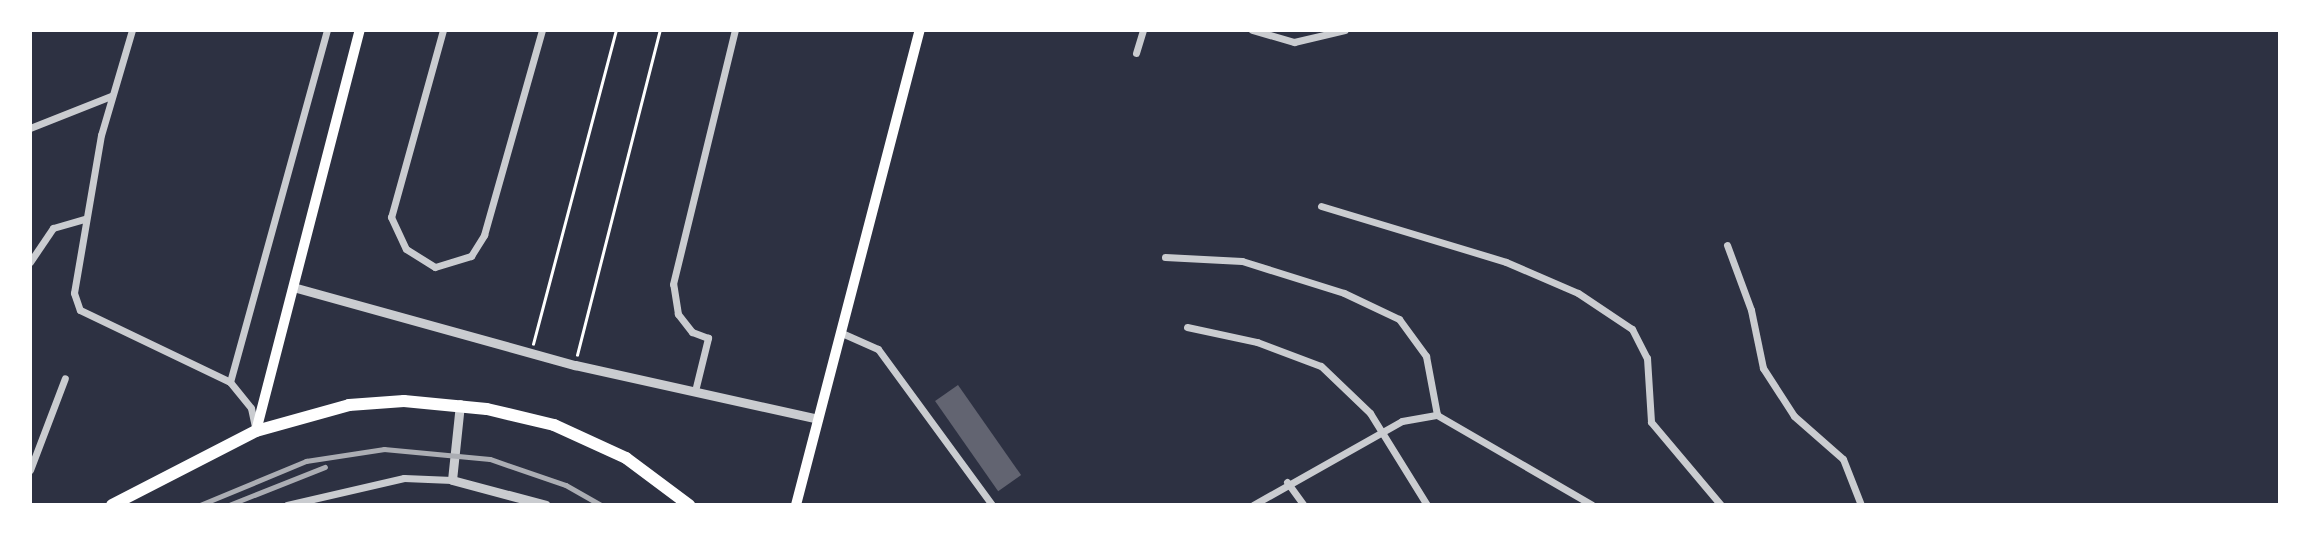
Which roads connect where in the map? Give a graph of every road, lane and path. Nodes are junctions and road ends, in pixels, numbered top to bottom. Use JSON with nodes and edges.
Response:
{"nodes":[{"id":1,"x":132,"y":30,"type":"edge"},
{"id":2,"x":327,"y":30,"type":"edge"},
{"id":3,"x":360,"y":30,"type":"edge"},
{"id":4,"x":443,"y":30,"type":"edge"},
{"id":5,"x":542,"y":30,"type":"edge"},
{"id":6,"x":615,"y":30,"type":"edge"},
{"id":7,"x":660,"y":30,"type":"edge"},
{"id":8,"x":735,"y":30,"type":"edge"},
{"id":9,"x":920,"y":30,"type":"edge"},
{"id":10,"x":1143,"y":30,"type":"edge"},
{"id":11,"x":1252,"y":30,"type":"edge"},
{"id":12,"x":1345,"y":30,"type":"edge"},
{"id":13,"x":1136,"y":53,"type":"dead end"},
{"id":14,"x":111,"y":96,"type":"junction"},
{"id":15,"x":30,"y":128,"type":"edge"},
{"id":16,"x":1321,"y":206,"type":"dead end"},
{"id":17,"x":85,"y":219,"type":"junction"},
{"id":18,"x":1727,"y":245,"type":"dead end"},
{"id":19,"x":1165,"y":257,"type":"dead end"},
{"id":20,"x":30,"y":262,"type":"edge"},
{"id":21,"x":293,"y":287,"type":"junction"},
{"id":22,"x":1186,"y":327,"type":"dead end"},
{"id":23,"x":536,"y":332,"type":"dead end"},
{"id":24,"x":844,"y":334,"type":"junction"},
{"id":25,"x":581,"y":343,"type":"dead end"},
{"id":26,"x":65,"y":378,"type":"dead end"},
{"id":27,"x":230,"y":382,"type":"junction"},
{"id":28,"x":695,"y":391,"type":"junction"},
{"id":29,"x":460,"y":404,"type":"junction"},
{"id":30,"x":1437,"y":415,"type":"junction"},
{"id":31,"x":818,"y":419,"type":"junction"},
{"id":32,"x":256,"y":431,"type":"junction"},
{"id":33,"x":1379,"y":432,"type":"junction"},
{"id":34,"x":30,"y":470,"type":"edge"},
{"id":35,"x":452,"y":480,"type":"junction"},
{"id":36,"x":1287,"y":482,"type":"junction"},
{"id":37,"x":112,"y":505,"type":"edge"},
{"id":38,"x":287,"y":505,"type":"edge"},
{"id":39,"x":545,"y":505,"type":"edge"},
{"id":40,"x":689,"y":505,"type":"edge"},
{"id":41,"x":796,"y":505,"type":"edge"},
{"id":42,"x":992,"y":505,"type":"edge"},
{"id":43,"x":1253,"y":505,"type":"edge"},
{"id":44,"x":1304,"y":505,"type":"edge"},
{"id":45,"x":1427,"y":505,"type":"edge"},
{"id":46,"x":1592,"y":505,"type":"edge"},
{"id":47,"x":1721,"y":505,"type":"edge"},
{"id":48,"x":1861,"y":505,"type":"edge"}],
"edges":[{"from":1,"to":14,"type":"street"},
{"from":2,"to":27,"type":"street"},
{"from":3,"to":21,"type":"main road"},
{"from":4,"to":5,"type":"street"},
{"from":6,"to":23,"type":"path"},
{"from":7,"to":25,"type":"path"},
{"from":8,"to":28,"type":"street"},
{"from":9,"to":24,"type":"main road"},
{"from":10,"to":13,"type":"street"},
{"from":11,"to":12,"type":"street"},
{"from":14,"to":15,"type":"street"},
{"from":14,"to":17,"type":"street"},
{"from":16,"to":47,"type":"street"},
{"from":17,"to":20,"type":"street"},
{"from":17,"to":27,"type":"street"},
{"from":18,"to":48,"type":"street"},
{"from":19,"to":30,"type":"street"},
{"from":21,"to":28,"type":"street"},
{"from":21,"to":32,"type":"main road"},
{"from":22,"to":33,"type":"street"},
{"from":24,"to":31,"type":"main road"},
{"from":24,"to":42,"type":"street"},
{"from":26,"to":34,"type":"street"},
{"from":27,"to":32,"type":"street"},
{"from":28,"to":31,"type":"street"},
{"from":29,"to":32,"type":"main road"},
{"from":29,"to":35,"type":"street"},
{"from":29,"to":40,"type":"main road"},
{"from":30,"to":33,"type":"street"},
{"from":30,"to":46,"type":"street"},
{"from":31,"to":41,"type":"main road"},
{"from":32,"to":37,"type":"main road"},
{"from":33,"to":36,"type":"street"},
{"from":33,"to":45,"type":"street"},
{"from":35,"to":38,"type":"street"},
{"from":35,"to":39,"type":"street"},
{"from":36,"to":43,"type":"street"},
{"from":36,"to":44,"type":"street"}]}
